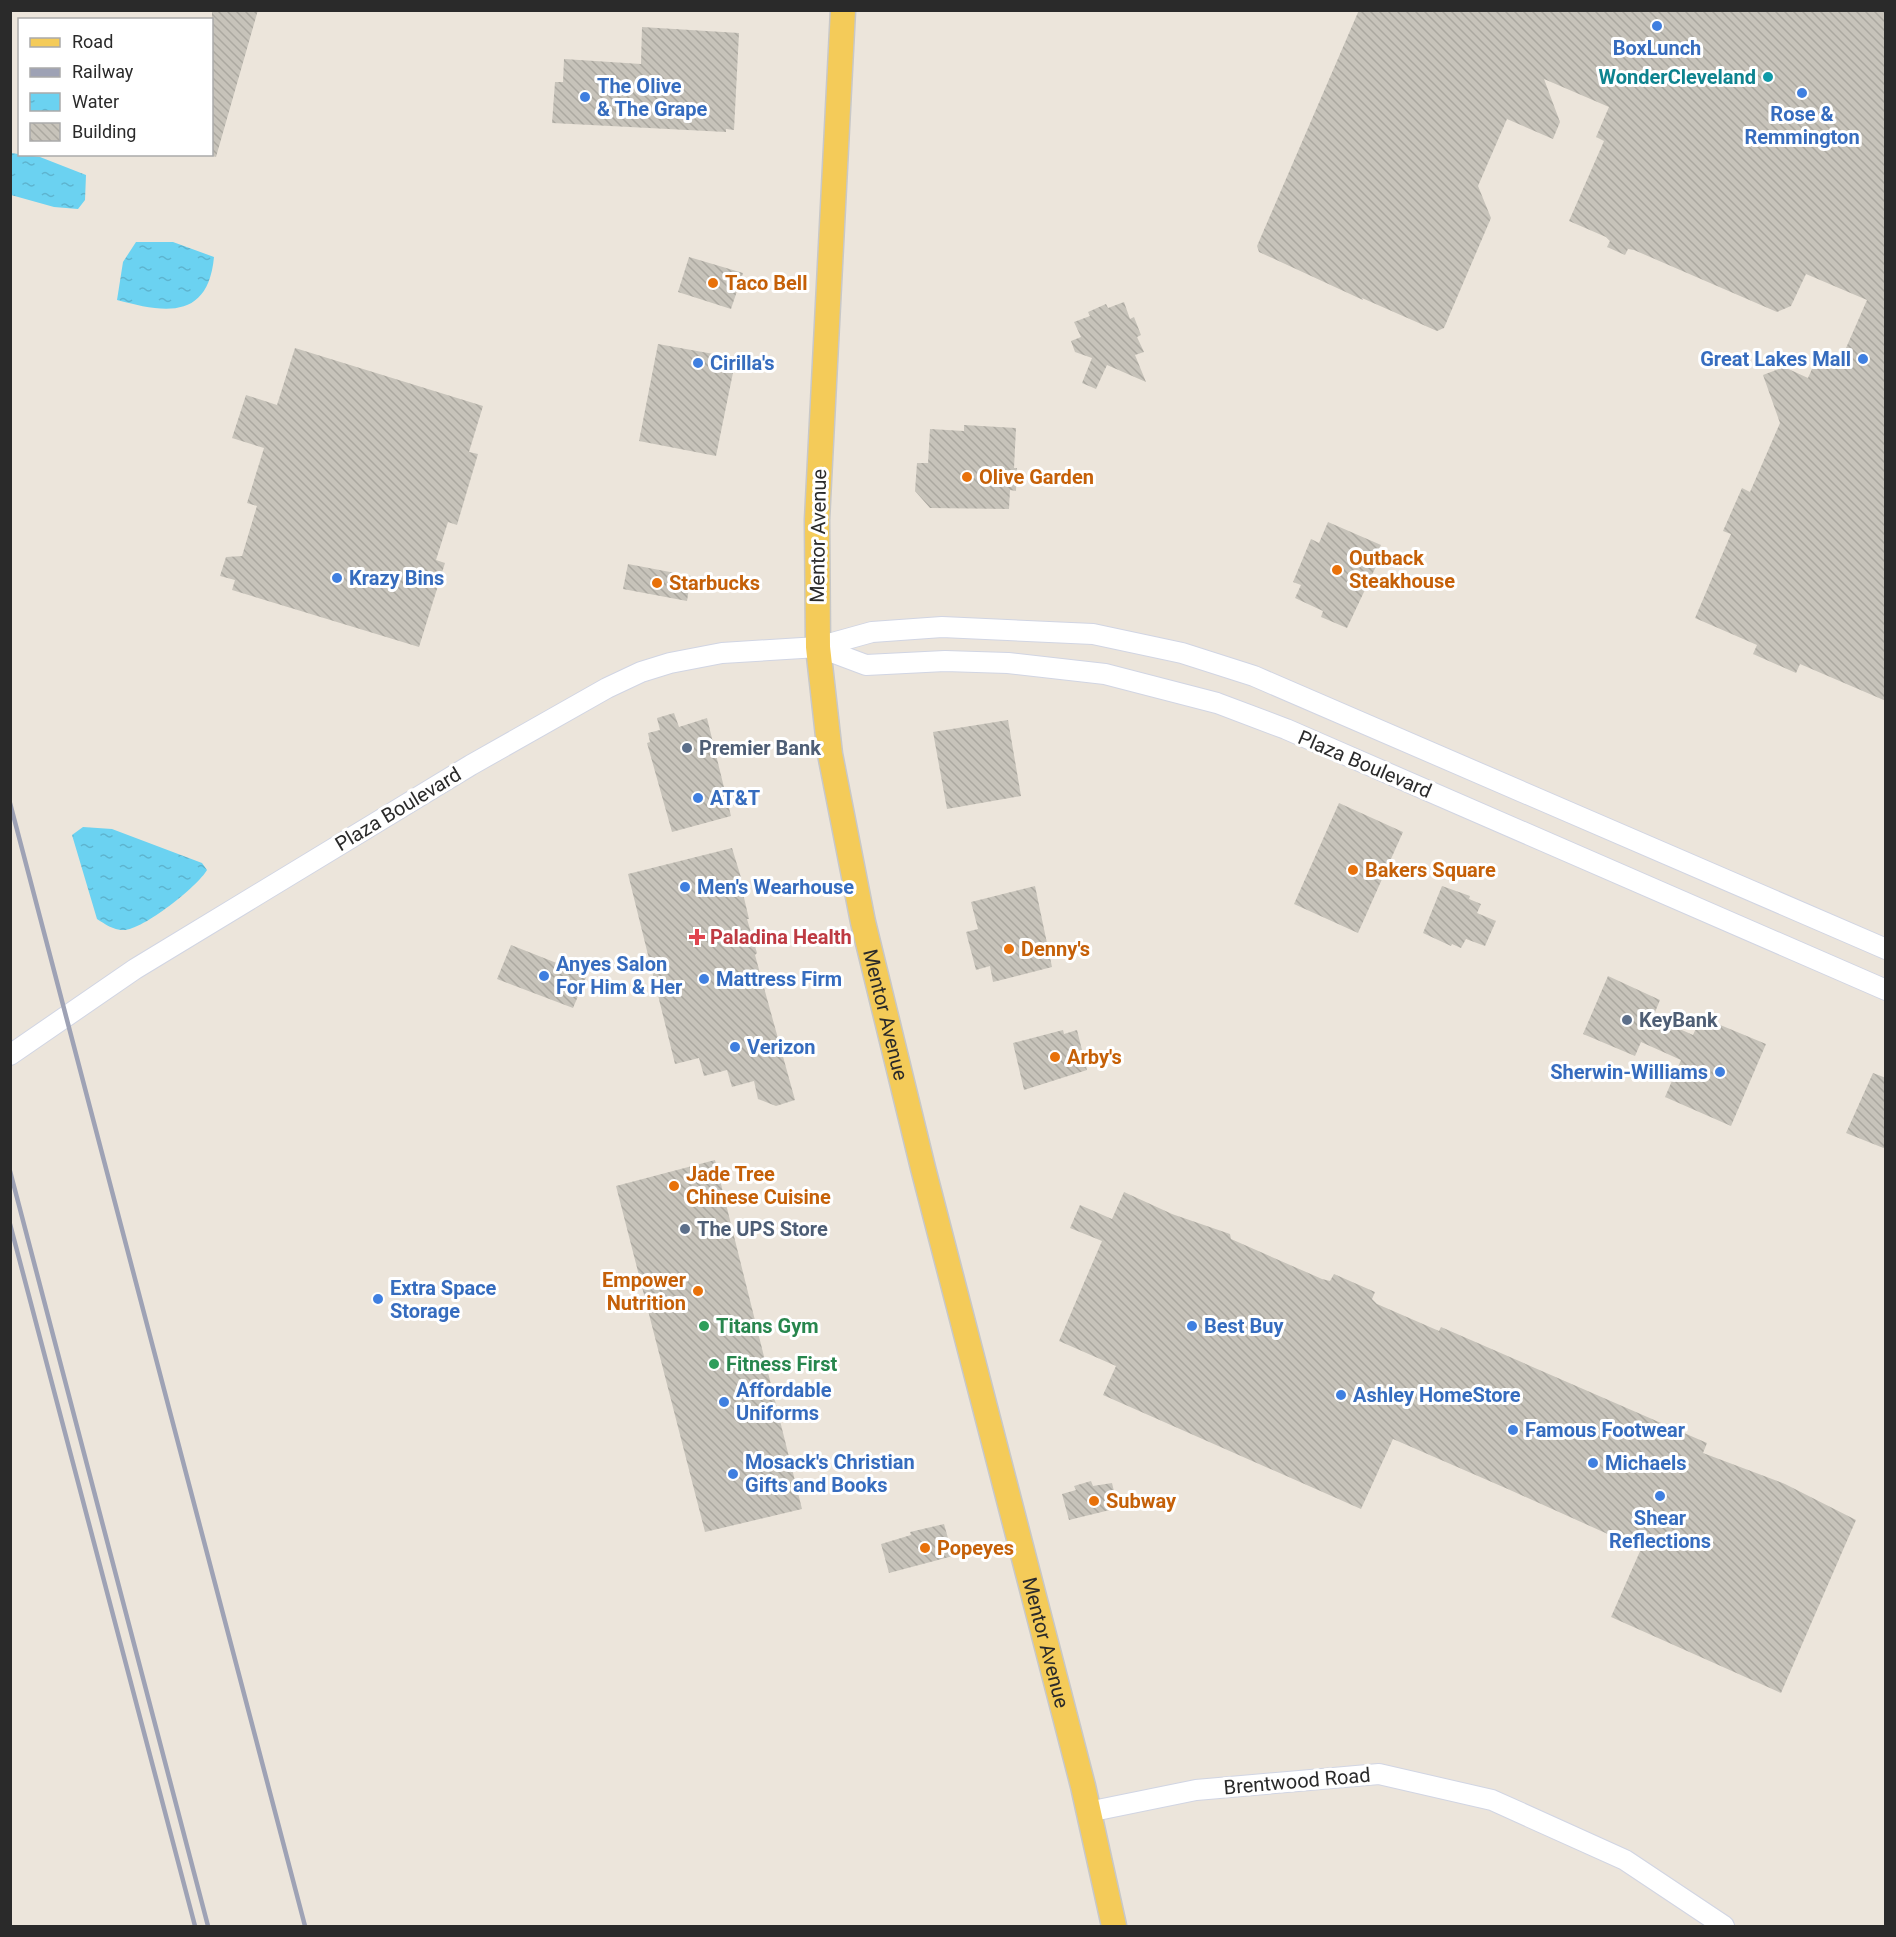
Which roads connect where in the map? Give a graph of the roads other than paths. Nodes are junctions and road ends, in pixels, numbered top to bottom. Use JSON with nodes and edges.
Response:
{"nodes":[{"id":1,"x":843,"y":10,"type":"edge"},
{"id":2,"x":818,"y":647,"type":"junction"},
{"id":3,"x":1886,"y":950,"type":"edge"},
{"id":4,"x":1886,"y":990,"type":"edge"},
{"id":5,"x":10,"y":1055,"type":"edge"},
{"id":6,"x":1088,"y":1812,"type":"junction"},
{"id":7,"x":1114,"y":1926,"type":"edge"},
{"id":8,"x":1724,"y":1926,"type":"edge"}],
"edges":[{"from":1,"to":2,"type":"main road","name":"Mentor Avenue"},
{"from":2,"to":3,"type":"street","name":"Plaza Boulevard"},
{"from":2,"to":4,"type":"street","name":"Plaza Boulevard"},
{"from":2,"to":5,"type":"street","name":"Plaza Boulevard"},
{"from":2,"to":6,"type":"main road","name":"Mentor Avenue"},
{"from":6,"to":7,"type":"main road","name":"Mentor Avenue"},
{"from":6,"to":8,"type":"street","name":"Brentwood Road"}]}
